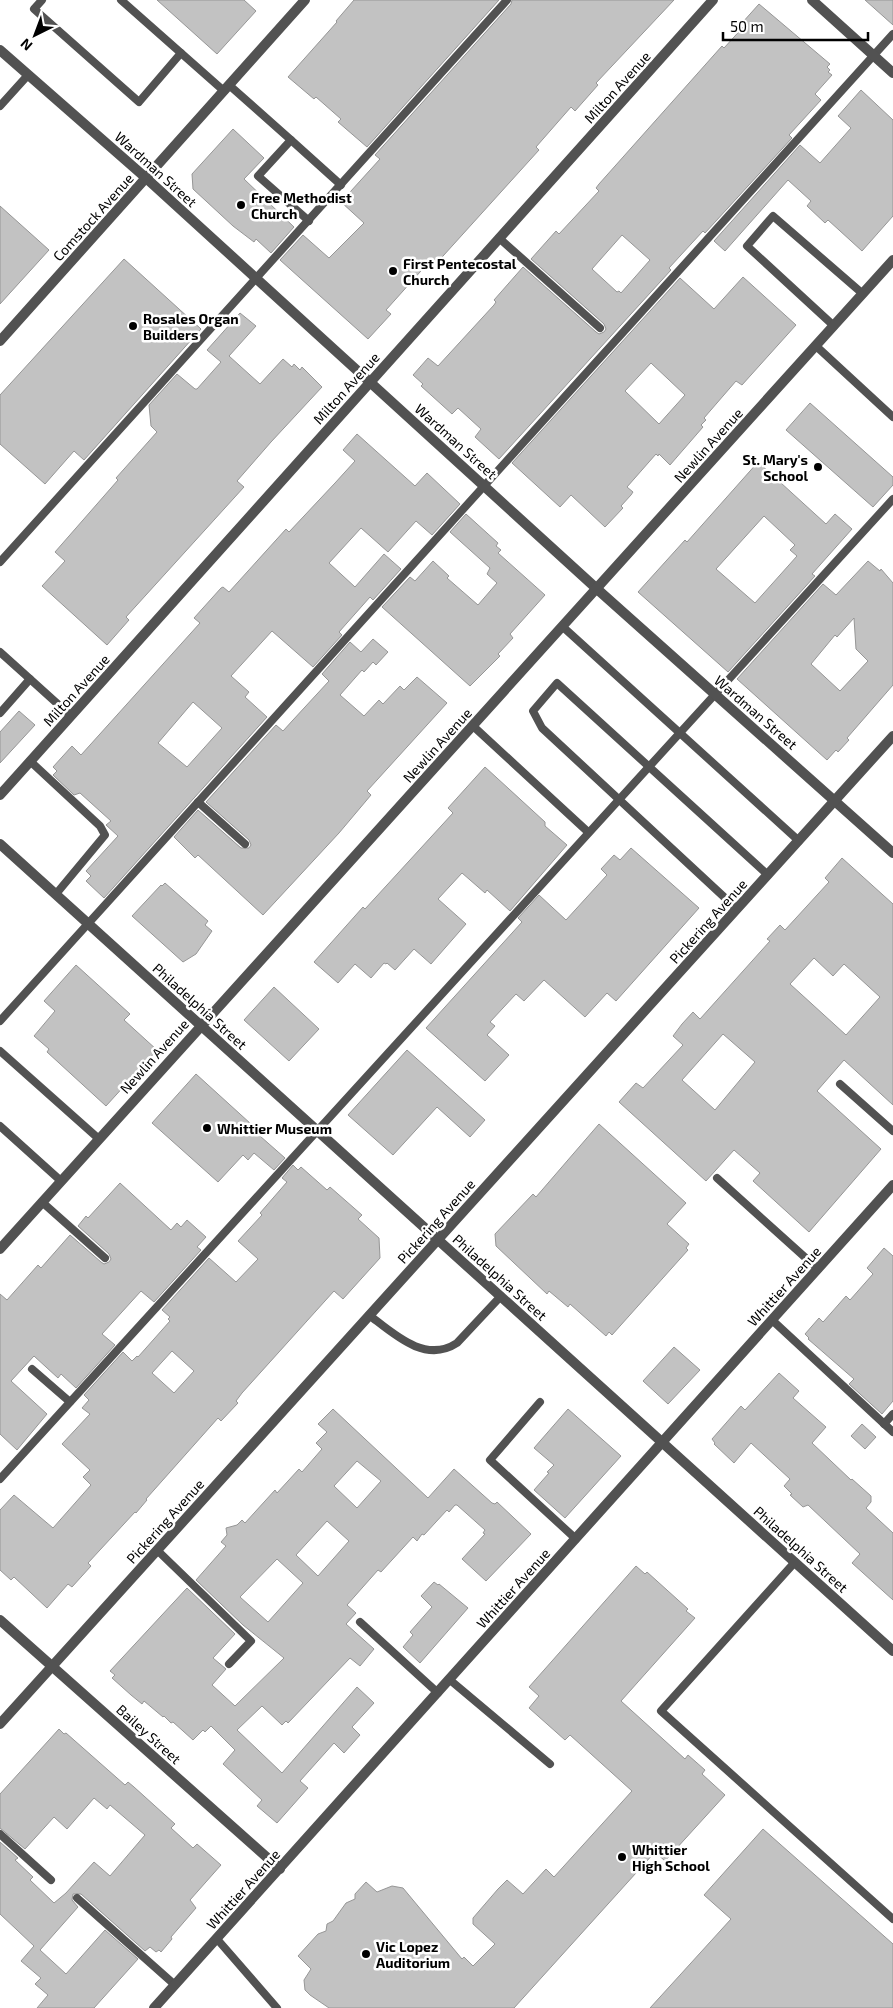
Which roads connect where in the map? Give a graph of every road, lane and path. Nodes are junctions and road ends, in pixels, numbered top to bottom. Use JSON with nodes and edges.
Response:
{"nodes":[{"id":1,"x":42,"y":0,"type":"edge"},
{"id":2,"x":121,"y":0,"type":"edge"},
{"id":3,"x":305,"y":0,"type":"edge"},
{"id":4,"x":507,"y":0,"type":"edge"},
{"id":5,"x":713,"y":0,"type":"edge"},
{"id":6,"x":812,"y":0,"type":"edge"},
{"id":7,"x":893,"y":34,"type":"edge"},
{"id":8,"x":0,"y":50,"type":"edge"},
{"id":9,"x":181,"y":53,"type":"junction"},
{"id":10,"x":874,"y":56,"type":"junction"},
{"id":11,"x":893,"y":73,"type":"edge"},
{"id":12,"x":28,"y":74,"type":"junction"},
{"id":13,"x":227,"y":88,"type":"junction"},
{"id":14,"x":0,"y":106,"type":"edge"},
{"id":15,"x":291,"y":140,"type":"junction"},
{"id":16,"x":146,"y":178,"type":"junction"},
{"id":17,"x":341,"y":185,"type":"junction"},
{"id":18,"x":309,"y":221,"type":"junction"},
{"id":19,"x":499,"y":238,"type":"junction"},
{"id":20,"x":893,"y":260,"type":"edge"},
{"id":21,"x":257,"y":279,"type":"junction"},
{"id":22,"x":863,"y":294,"type":"junction"},
{"id":23,"x":834,"y":326,"type":"junction"},
{"id":24,"x":600,"y":328,"type":"dead end"},
{"id":25,"x":0,"y":341,"type":"edge"},
{"id":26,"x":816,"y":346,"type":"junction"},
{"id":27,"x":370,"y":382,"type":"junction"},
{"id":28,"x":893,"y":417,"type":"edge"},
{"id":29,"x":485,"y":487,"type":"junction"},
{"id":30,"x":893,"y":499,"type":"edge"},
{"id":31,"x":0,"y":562,"type":"edge"},
{"id":32,"x":598,"y":589,"type":"junction"},
{"id":33,"x":563,"y":627,"type":"junction"},
{"id":34,"x":0,"y":652,"type":"edge"},
{"id":35,"x":30,"y":679,"type":"junction"},
{"id":36,"x":715,"y":694,"type":"junction"},
{"id":37,"x":0,"y":713,"type":"edge"},
{"id":38,"x":72,"y":716,"type":"junction"},
{"id":39,"x":473,"y":726,"type":"junction"},
{"id":40,"x":678,"y":733,"type":"junction"},
{"id":41,"x":893,"y":736,"type":"edge"},
{"id":42,"x":30,"y":761,"type":"junction"},
{"id":43,"x":648,"y":765,"type":"junction"},
{"id":44,"x":0,"y":795,"type":"edge"},
{"id":45,"x":619,"y":798,"type":"junction"},
{"id":46,"x":836,"y":800,"type":"junction"},
{"id":47,"x":198,"y":802,"type":"junction"},
{"id":48,"x":588,"y":832,"type":"junction"},
{"id":49,"x":799,"y":841,"type":"junction"},
{"id":50,"x":0,"y":844,"type":"edge"},
{"id":51,"x":245,"y":844,"type":"dead end"},
{"id":52,"x":893,"y":853,"type":"edge"},
{"id":53,"x":768,"y":875,"type":"junction"},
{"id":54,"x":56,"y":894,"type":"junction"},
{"id":55,"x":737,"y":909,"type":"junction"},
{"id":56,"x":88,"y":923,"type":"junction"},
{"id":57,"x":0,"y":1021,"type":"edge"},
{"id":58,"x":200,"y":1025,"type":"junction"},
{"id":59,"x":0,"y":1051,"type":"edge"},
{"id":60,"x":840,"y":1084,"type":"dead end"},
{"id":61,"x":0,"y":1126,"type":"edge"},
{"id":62,"x":317,"y":1130,"type":"junction"},
{"id":63,"x":893,"y":1131,"type":"edge"},
{"id":64,"x":98,"y":1139,"type":"junction"},
{"id":65,"x":717,"y":1178,"type":"dead end"},
{"id":66,"x":61,"y":1181,"type":"junction"},
{"id":67,"x":893,"y":1185,"type":"edge"},
{"id":68,"x":42,"y":1202,"type":"junction"},
{"id":69,"x":438,"y":1239,"type":"junction"},
{"id":70,"x":0,"y":1249,"type":"edge"},
{"id":71,"x":106,"y":1258,"type":"dead end"},
{"id":72,"x":818,"y":1269,"type":"junction"},
{"id":73,"x":501,"y":1296,"type":"junction"},
{"id":74,"x":370,"y":1315,"type":"junction"},
{"id":75,"x":772,"y":1320,"type":"junction"},
{"id":76,"x":32,"y":1370,"type":"dead end"},
{"id":77,"x":70,"y":1402,"type":"junction"},
{"id":78,"x":540,"y":1402,"type":"dead end"},
{"id":79,"x":893,"y":1414,"type":"edge"},
{"id":80,"x":884,"y":1424,"type":"junction"},
{"id":81,"x":893,"y":1432,"type":"edge"},
{"id":82,"x":662,"y":1442,"type":"junction"},
{"id":83,"x":0,"y":1479,"type":"edge"},
{"id":84,"x":576,"y":1539,"type":"junction"},
{"id":85,"x":158,"y":1550,"type":"junction"},
{"id":86,"x":796,"y":1562,"type":"junction"},
{"id":87,"x":0,"y":1620,"type":"edge"},
{"id":88,"x":360,"y":1622,"type":"dead end"},
{"id":89,"x":892,"y":1646,"type":"edge"},
{"id":90,"x":229,"y":1664,"type":"dead end"},
{"id":91,"x":52,"y":1667,"type":"junction"},
{"id":92,"x":450,"y":1680,"type":"junction"},
{"id":93,"x":438,"y":1693,"type":"junction"},
{"id":94,"x":0,"y":1724,"type":"edge"},
{"id":95,"x":550,"y":1764,"type":"dead end"},
{"id":96,"x":0,"y":1834,"type":"edge"},
{"id":97,"x":280,"y":1869,"type":"junction"},
{"id":98,"x":51,"y":1880,"type":"dead end"},
{"id":99,"x":77,"y":1898,"type":"dead end"},
{"id":100,"x":893,"y":1919,"type":"edge"},
{"id":101,"x":217,"y":1939,"type":"junction"},
{"id":102,"x":176,"y":1985,"type":"junction"},
{"id":103,"x":154,"y":2008,"type":"edge"},
{"id":104,"x":277,"y":2008,"type":"edge"}],
"edges":[{"from":1,"to":9,"type":"lane"},
{"from":2,"to":9,"type":"lane"},
{"from":3,"to":13,"type":"street","name":"Comstock Avenue"},
{"from":4,"to":17,"type":"lane"},
{"from":5,"to":19,"type":"street","name":"Milton Avenue"},
{"from":6,"to":10,"type":"street"},
{"from":7,"to":10,"type":"lane"},
{"from":8,"to":12,"type":"street","name":"Wardman Street"},
{"from":9,"to":13,"type":"lane"},
{"from":10,"to":11,"type":"street"},
{"from":10,"to":29,"type":"lane"},
{"from":12,"to":14,"type":"lane"},
{"from":12,"to":16,"type":"street","name":"Wardman Street"},
{"from":13,"to":15,"type":"lane"},
{"from":13,"to":16,"type":"street","name":"Comstock Avenue"},
{"from":15,"to":17,"type":"lane"},
{"from":15,"to":18,"type":"lane"},
{"from":16,"to":21,"type":"street","name":"Wardman Street"},
{"from":16,"to":25,"type":"street","name":"Comstock Avenue"},
{"from":17,"to":18,"type":"lane"},
{"from":18,"to":21,"type":"lane"},
{"from":19,"to":24,"type":"lane"},
{"from":19,"to":27,"type":"street","name":"Milton Avenue"},
{"from":20,"to":22,"type":"street","name":"Newlin Avenue"},
{"from":21,"to":27,"type":"street","name":"Wardman Street"},
{"from":21,"to":31,"type":"lane"},
{"from":22,"to":23,"type":"street","name":"Newlin Avenue"},
{"from":22,"to":23,"type":"lane"},
{"from":23,"to":26,"type":"street","name":"Newlin Avenue"},
{"from":26,"to":28,"type":"lane"},
{"from":26,"to":32,"type":"street","name":"Newlin Avenue"},
{"from":27,"to":29,"type":"street","name":"Wardman Street"},
{"from":27,"to":38,"type":"street","name":"Milton Avenue"},
{"from":29,"to":32,"type":"street","name":"Wardman Street"},
{"from":29,"to":47,"type":"lane"},
{"from":30,"to":36,"type":"lane"},
{"from":32,"to":33,"type":"street","name":"Newlin Avenue"},
{"from":32,"to":36,"type":"street","name":"Wardman Street"},
{"from":33,"to":39,"type":"street","name":"Newlin Avenue"},
{"from":33,"to":40,"type":"lane"},
{"from":34,"to":35,"type":"lane"},
{"from":35,"to":37,"type":"lane"},
{"from":35,"to":38,"type":"lane"},
{"from":36,"to":40,"type":"lane"},
{"from":36,"to":46,"type":"street","name":"Wardman Street"},
{"from":38,"to":42,"type":"street","name":"Milton Avenue"},
{"from":39,"to":48,"type":"lane"},
{"from":39,"to":58,"type":"street","name":"Newlin Avenue"},
{"from":40,"to":43,"type":"lane"},
{"from":40,"to":49,"type":"lane"},
{"from":41,"to":46,"type":"street","name":"Pickering Avenue"},
{"from":42,"to":44,"type":"street","name":"Milton Avenue"},
{"from":42,"to":54,"type":"lane"},
{"from":43,"to":45,"type":"lane"},
{"from":43,"to":45,"type":"lane"},
{"from":43,"to":53,"type":"lane"},
{"from":45,"to":48,"type":"lane"},
{"from":45,"to":55,"type":"lane"},
{"from":46,"to":49,"type":"street","name":"Pickering Avenue"},
{"from":46,"to":52,"type":"street","name":"Wardman Street"},
{"from":47,"to":51,"type":"lane"},
{"from":47,"to":56,"type":"lane"},
{"from":48,"to":62,"type":"lane"},
{"from":49,"to":53,"type":"street","name":"Pickering Avenue"},
{"from":50,"to":54,"type":"street","name":"Philadelphia Street"},
{"from":53,"to":55,"type":"street","name":"Pickering Avenue"},
{"from":54,"to":56,"type":"street","name":"Philadelphia Street"},
{"from":55,"to":69,"type":"street","name":"Pickering Avenue"},
{"from":56,"to":57,"type":"lane"},
{"from":56,"to":58,"type":"street","name":"Philadelphia Street"},
{"from":58,"to":62,"type":"street","name":"Philadelphia Street"},
{"from":58,"to":64,"type":"street","name":"Newlin Avenue"},
{"from":59,"to":64,"type":"lane"},
{"from":60,"to":63,"type":"lane"},
{"from":61,"to":66,"type":"lane"},
{"from":62,"to":69,"type":"street","name":"Philadelphia Street"},
{"from":62,"to":77,"type":"lane"},
{"from":64,"to":66,"type":"street","name":"Newlin Avenue"},
{"from":65,"to":72,"type":"lane"},
{"from":66,"to":68,"type":"street","name":"Newlin Avenue"},
{"from":67,"to":72,"type":"street","name":"Whittier Avenue"},
{"from":68,"to":70,"type":"street","name":"Newlin Avenue"},
{"from":68,"to":71,"type":"lane"},
{"from":69,"to":73,"type":"street","name":"Philadelphia Street"},
{"from":69,"to":74,"type":"street","name":"Pickering Avenue"},
{"from":72,"to":75,"type":"street","name":"Whittier Avenue"},
{"from":73,"to":74,"type":"lane"},
{"from":73,"to":82,"type":"street","name":"Philadelphia Street"},
{"from":74,"to":85,"type":"street","name":"Pickering Avenue"},
{"from":75,"to":80,"type":"lane"},
{"from":75,"to":82,"type":"street","name":"Whittier Avenue"},
{"from":76,"to":77,"type":"lane"},
{"from":77,"to":83,"type":"lane"},
{"from":78,"to":84,"type":"lane"},
{"from":79,"to":80,"type":"lane"},
{"from":80,"to":81,"type":"lane"},
{"from":82,"to":84,"type":"street","name":"Whittier Avenue"},
{"from":82,"to":86,"type":"street","name":"Philadelphia Street"},
{"from":84,"to":92,"type":"street","name":"Whittier Avenue"},
{"from":85,"to":90,"type":"lane"},
{"from":85,"to":91,"type":"street","name":"Pickering Avenue"},
{"from":86,"to":89,"type":"street","name":"Philadelphia Street"},
{"from":86,"to":100,"type":"lane"},
{"from":87,"to":91,"type":"street","name":"Bailey Street"},
{"from":88,"to":93,"type":"lane"},
{"from":91,"to":94,"type":"street","name":"Pickering Avenue"},
{"from":91,"to":97,"type":"street","name":"Bailey Street"},
{"from":92,"to":93,"type":"street","name":"Whittier Avenue"},
{"from":92,"to":95,"type":"lane"},
{"from":93,"to":97,"type":"street","name":"Whittier Avenue"},
{"from":96,"to":98,"type":"lane"},
{"from":97,"to":101,"type":"street","name":"Whittier Avenue"},
{"from":99,"to":102,"type":"lane"},
{"from":101,"to":102,"type":"street","name":"Whittier Avenue"},
{"from":101,"to":104,"type":"lane"},
{"from":102,"to":103,"type":"street","name":"Whittier Avenue"}]}
